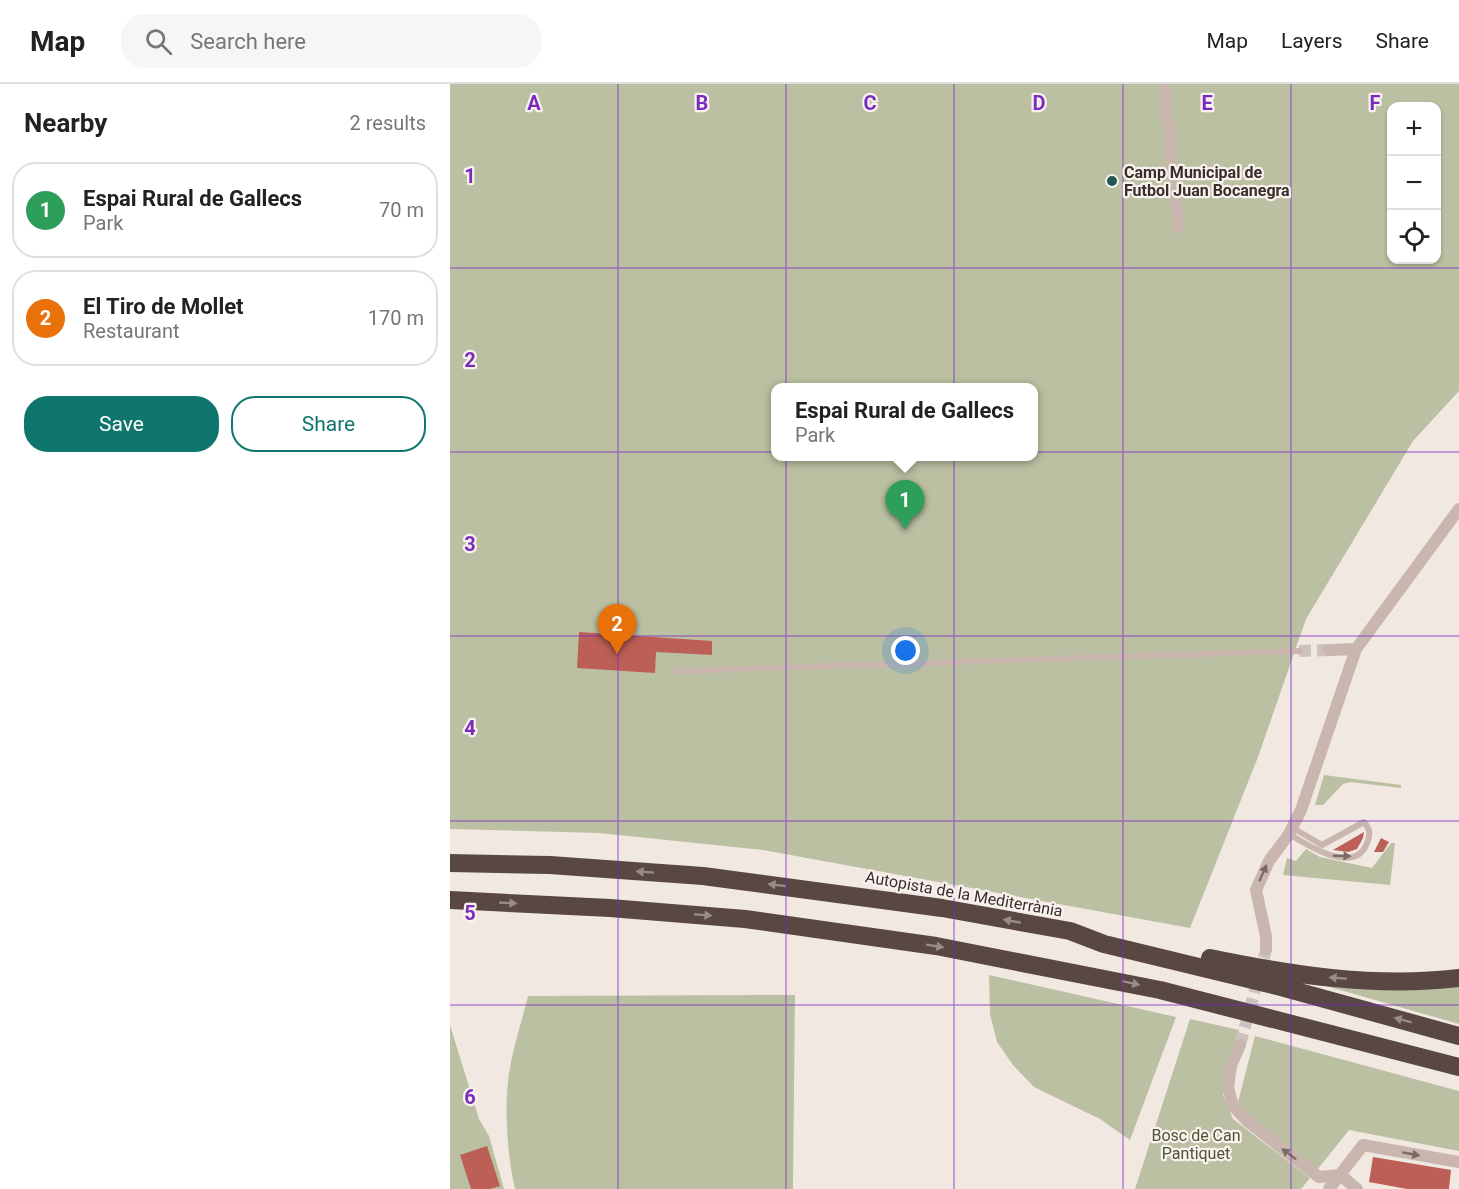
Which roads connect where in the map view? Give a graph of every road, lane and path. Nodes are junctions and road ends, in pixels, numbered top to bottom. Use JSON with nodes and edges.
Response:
{"nodes":[{"id":1,"x":1164,"y":84,"type":"edge"},
{"id":2,"x":1179,"y":228,"type":"dead end"},
{"id":3,"x":1459,"y":509,"type":"edge"},
{"id":4,"x":1356,"y":649,"type":"junction"},
{"id":5,"x":1329,"y":650,"type":"tunnel mouth"},
{"id":6,"x":1299,"y":651,"type":"tunnel mouth"},
{"id":7,"x":677,"y":671,"type":"dead end"},
{"id":8,"x":1291,"y":831,"type":"junction"},
{"id":9,"x":450,"y":863,"type":"edge"},
{"id":10,"x":450,"y":900,"type":"edge"},
{"id":11,"x":1266,"y":950,"type":"tunnel mouth"},
{"id":12,"x":1224,"y":967,"type":"junction"},
{"id":13,"x":1459,"y":978,"type":"edge"},
{"id":14,"x":1245,"y":1011,"type":"junction"},
{"id":15,"x":1459,"y":1036,"type":"edge"},
{"id":16,"x":1240,"y":1045,"type":"tunnel mouth"},
{"id":17,"x":1459,"y":1067,"type":"edge"},
{"id":18,"x":1459,"y":1078,"type":"edge"},
{"id":19,"x":1459,"y":1162,"type":"edge"},
{"id":20,"x":1340,"y":1176,"type":"junction"},
{"id":21,"x":1329,"y":1189,"type":"edge"},
{"id":22,"x":1357,"y":1189,"type":"edge"}],
"edges":[{"from":1,"to":2,"type":"street"},
{"from":3,"to":4,"type":"street"},
{"from":4,"to":5,"type":"street"},
{"from":4,"to":8,"type":"street"},
{"from":6,"to":7,"type":"lane"},
{"from":8,"to":8,"type":"lane","one_way":true},
{"from":11,"to":8,"type":"street","one_way":true},
{"from":12,"to":9,"type":"highway","name":"Autopista de la Mediterrània","one_way":true},
{"from":10,"to":14,"type":"highway","one_way":true},
{"from":13,"to":12,"type":"highway","one_way":true},
{"from":15,"to":12,"type":"highway","name":"Autopista de la Mediterrània","one_way":true},
{"from":14,"to":17,"type":"highway"},
{"from":14,"to":18,"type":"highway"},
{"from":20,"to":16,"type":"street","one_way":true},
{"from":20,"to":19,"type":"street","one_way":true},
{"from":20,"to":21,"type":"street"},
{"from":20,"to":22,"type":"street"}]}
